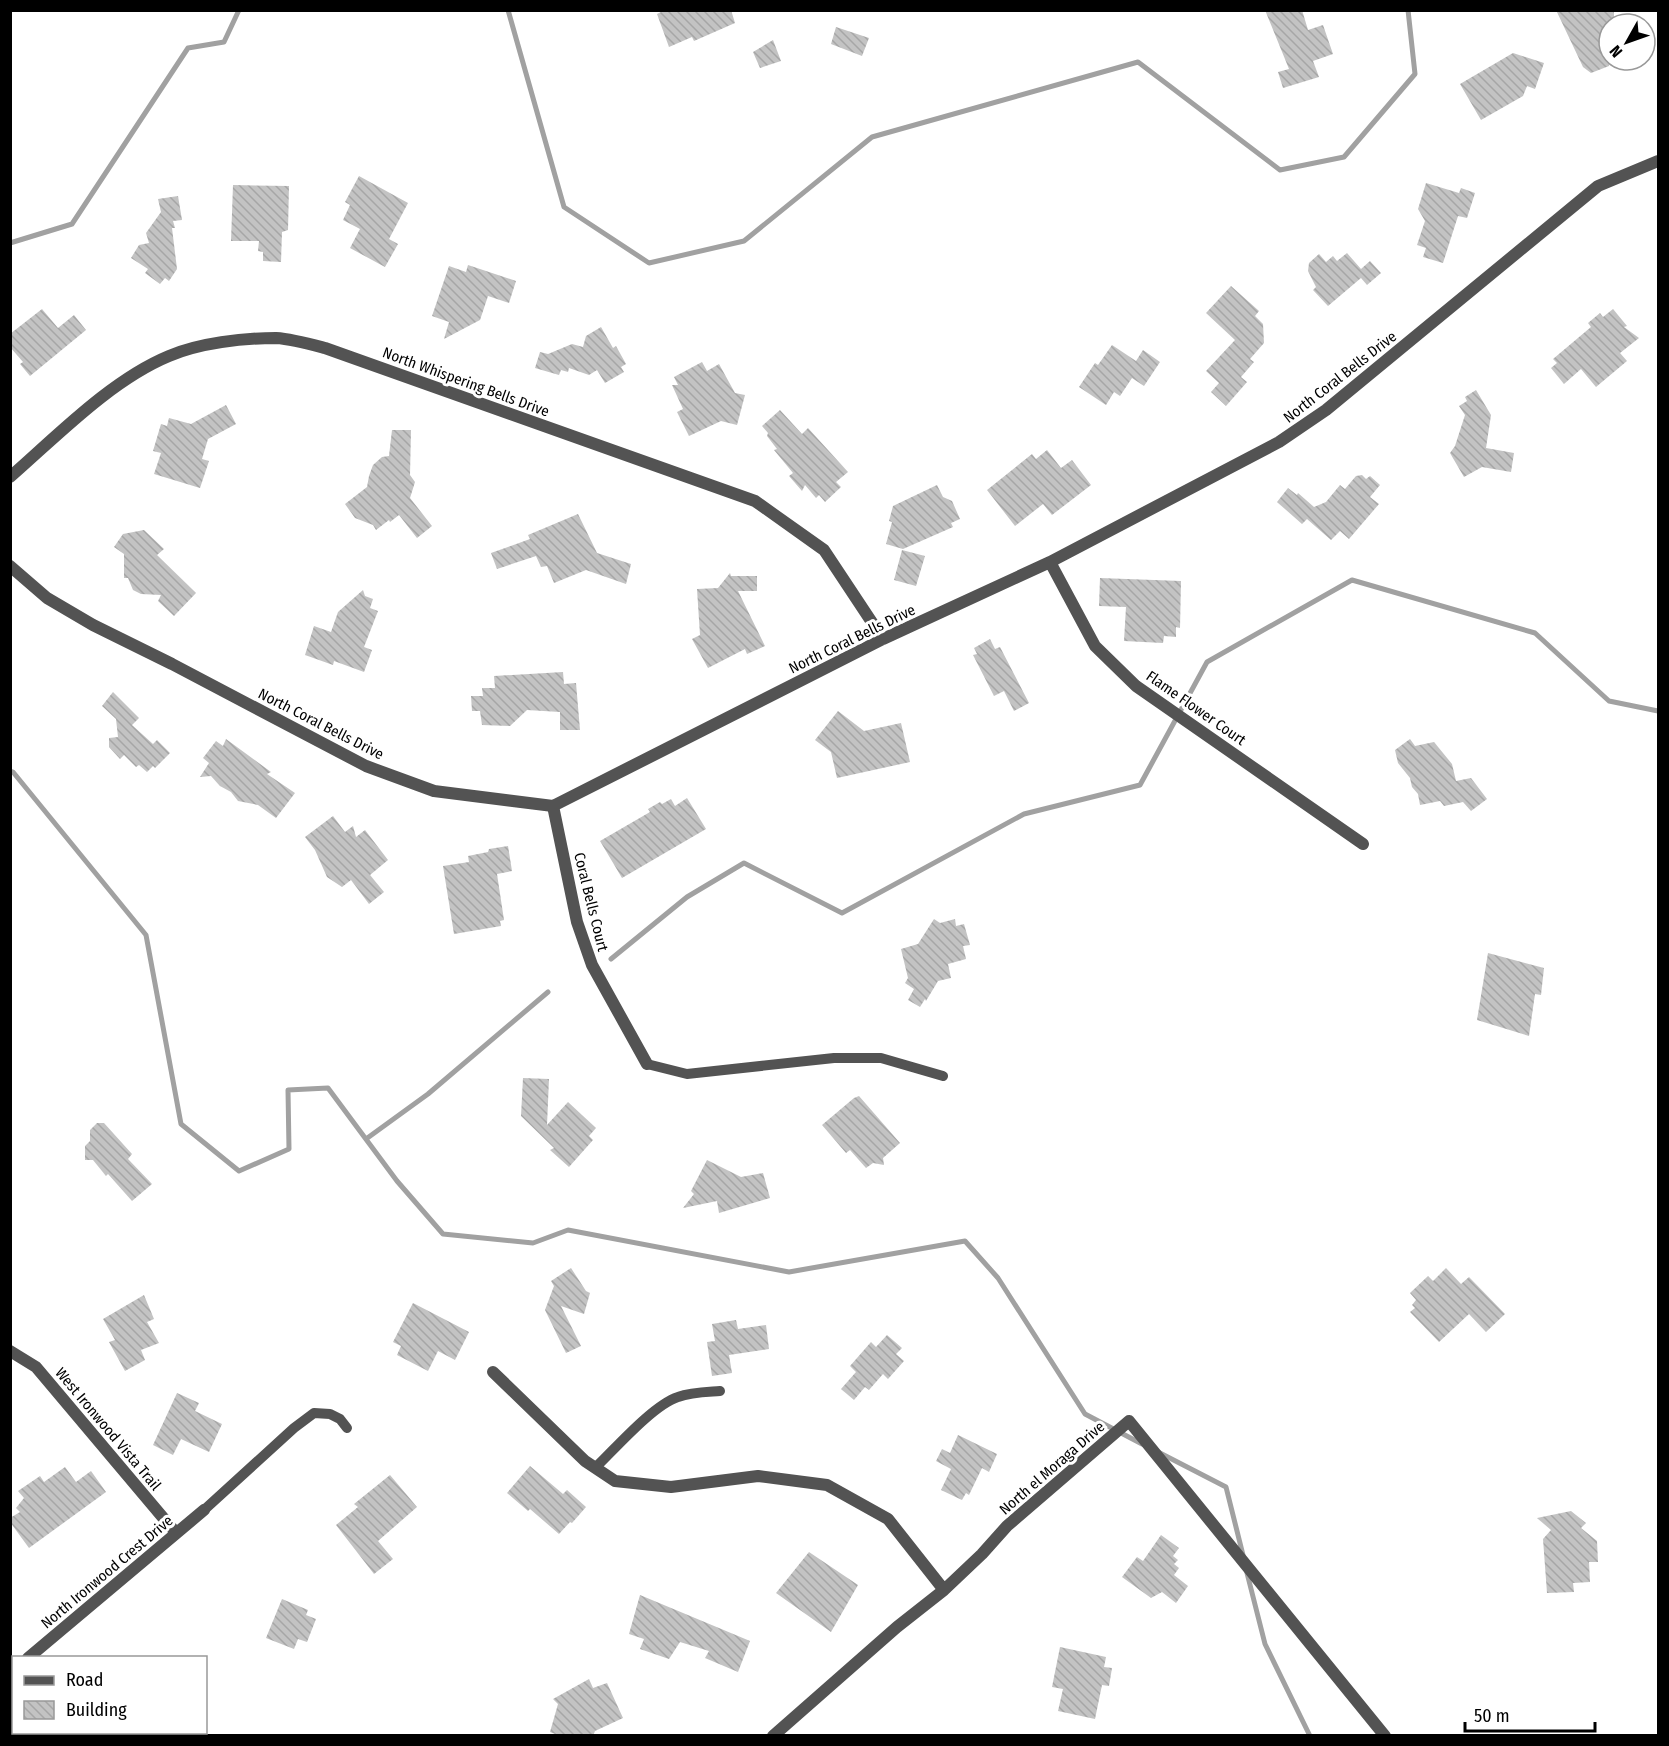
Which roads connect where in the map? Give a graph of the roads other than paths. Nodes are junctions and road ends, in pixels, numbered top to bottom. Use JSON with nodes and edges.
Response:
{"nodes":[{"id":1,"x":1659,"y":161,"type":"edge"},
{"id":2,"x":10,"y":477,"type":"edge"},
{"id":3,"x":1050,"y":562,"type":"junction"},
{"id":4,"x":10,"y":566,"type":"edge"},
{"id":5,"x":883,"y":639,"type":"junction"},
{"id":6,"x":553,"y":806,"type":"junction"},
{"id":7,"x":1363,"y":843,"type":"dead end"},
{"id":8,"x":647,"y":1065,"type":"joint"},
{"id":9,"x":943,"y":1076,"type":"dead end"},
{"id":10,"x":10,"y":1351,"type":"edge"},
{"id":11,"x":493,"y":1372,"type":"dead end"},
{"id":12,"x":720,"y":1391,"type":"dead end"},
{"id":13,"x":347,"y":1428,"type":"dead end"},
{"id":14,"x":595,"y":1468,"type":"junction"},
{"id":15,"x":204,"y":1510,"type":"joint"},
{"id":16,"x":176,"y":1533,"type":"junction"},
{"id":17,"x":944,"y":1590,"type":"junction"},
{"id":18,"x":30,"y":1656,"type":"edge"},
{"id":19,"x":773,"y":1736,"type":"edge"},
{"id":20,"x":1385,"y":1736,"type":"edge"}],
"edges":[{"from":1,"to":3,"type":"street","name":"North Coral Bells Drive"},
{"from":2,"to":5,"type":"street","name":"North Whispering Bells Drive"},
{"from":3,"to":5,"type":"street","name":"North Coral Bells Drive"},
{"from":3,"to":7,"type":"street","name":"Flame Flower Court"},
{"from":4,"to":6,"type":"street","name":"North Coral Bells Drive"},
{"from":5,"to":6,"type":"street","name":"North Coral Bells Drive"},
{"from":6,"to":8,"type":"street","name":"Coral Bells Court"},
{"from":8,"to":9,"type":"lane"},
{"from":10,"to":16,"type":"street","name":"West Ironwood Vista Trail"},
{"from":11,"to":14,"type":"street"},
{"from":12,"to":14,"type":"lane"},
{"from":13,"to":15,"type":"lane"},
{"from":14,"to":17,"type":"street"},
{"from":15,"to":16,"type":"street","name":"North Ironwood Crest Drive"},
{"from":16,"to":18,"type":"street","name":"North Ironwood Crest Drive"},
{"from":17,"to":19,"type":"street","name":"North el Moraga Drive"},
{"from":17,"to":20,"type":"street","name":"North el Moraga Drive"}]}
